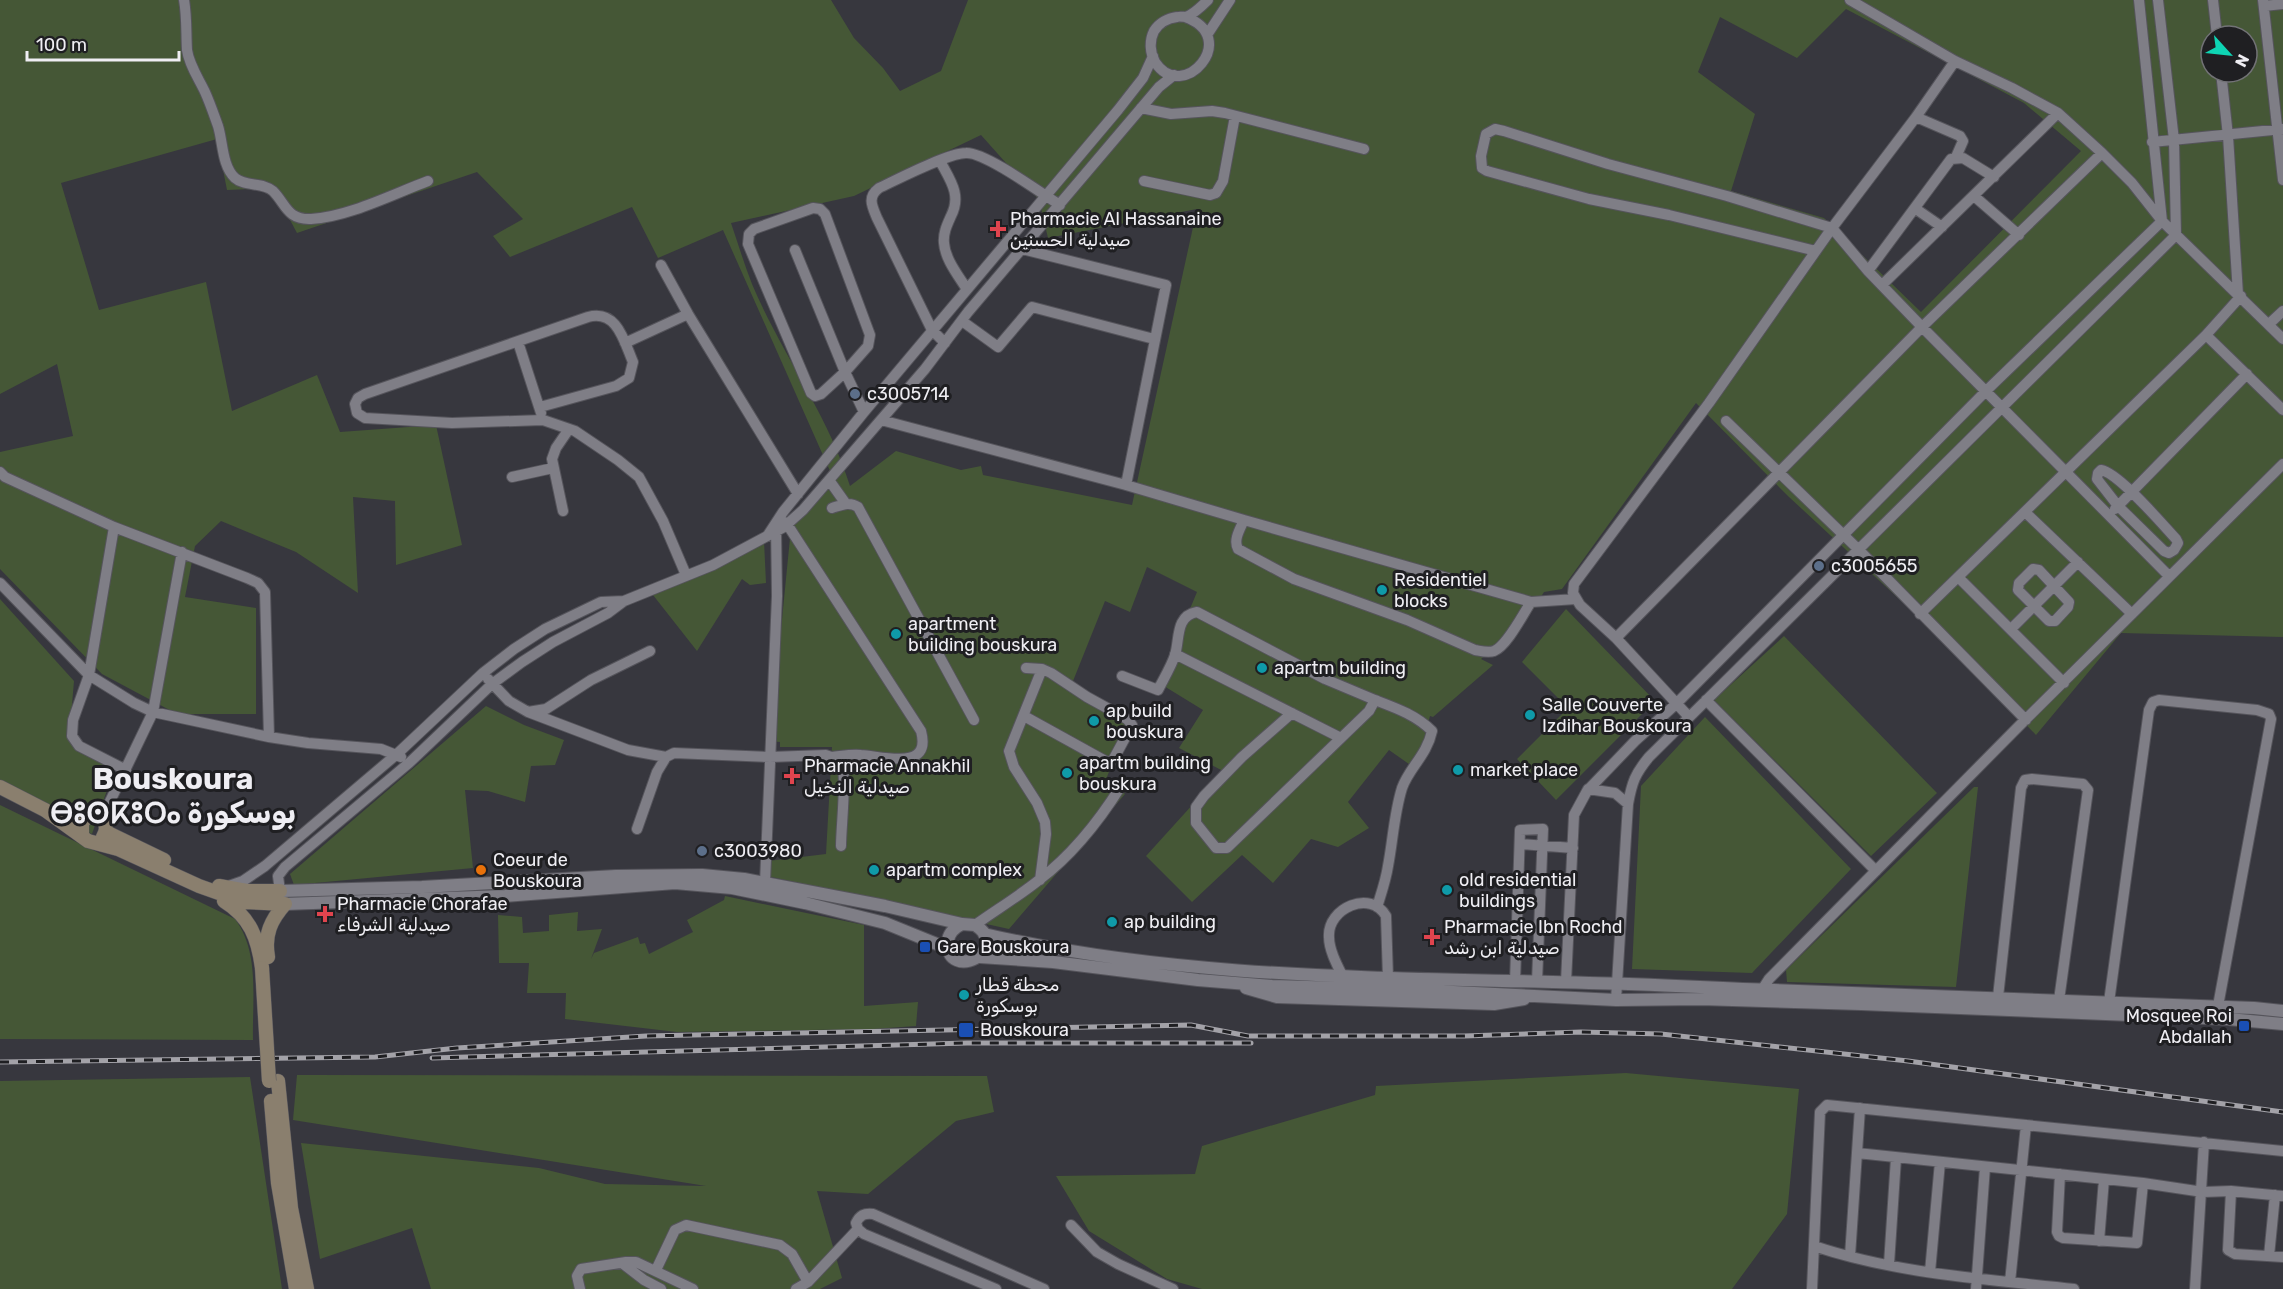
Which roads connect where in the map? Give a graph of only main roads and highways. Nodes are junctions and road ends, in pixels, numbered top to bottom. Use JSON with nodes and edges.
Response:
{"nodes":[{"id":1,"x":0,"y":787,"type":"edge"},
{"id":2,"x":45,"y":810,"type":"junction"},
{"id":3,"x":84,"y":820,"type":"junction"},
{"id":4,"x":102,"y":830,"type":"junction"},
{"id":5,"x":82,"y":835,"type":"junction"},
{"id":6,"x":199,"y":886,"type":"junction"},
{"id":7,"x":283,"y":897,"type":"junction"},
{"id":8,"x":265,"y":968,"type":"junction"},
{"id":9,"x":274,"y":1081,"type":"junction"},
{"id":10,"x":296,"y":1289,"type":"edge"},
{"id":11,"x":307,"y":1289,"type":"edge"}],
"edges":[{"from":1,"to":2,"type":"main road"},
{"from":2,"to":3,"type":"main road"},
{"from":2,"to":5,"type":"main road"},
{"from":3,"to":4,"type":"main road"},
{"from":3,"to":5,"type":"main road"},
{"from":4,"to":5,"type":"main road"},
{"from":4,"to":6,"type":"main road"},
{"from":4,"to":7,"type":"main road"},
{"from":6,"to":7,"type":"main road"},
{"from":6,"to":8,"type":"main road"},
{"from":7,"to":8,"type":"main road"},
{"from":8,"to":9,"type":"main road"},
{"from":9,"to":10,"type":"main road"},
{"from":9,"to":11,"type":"main road"}]}
